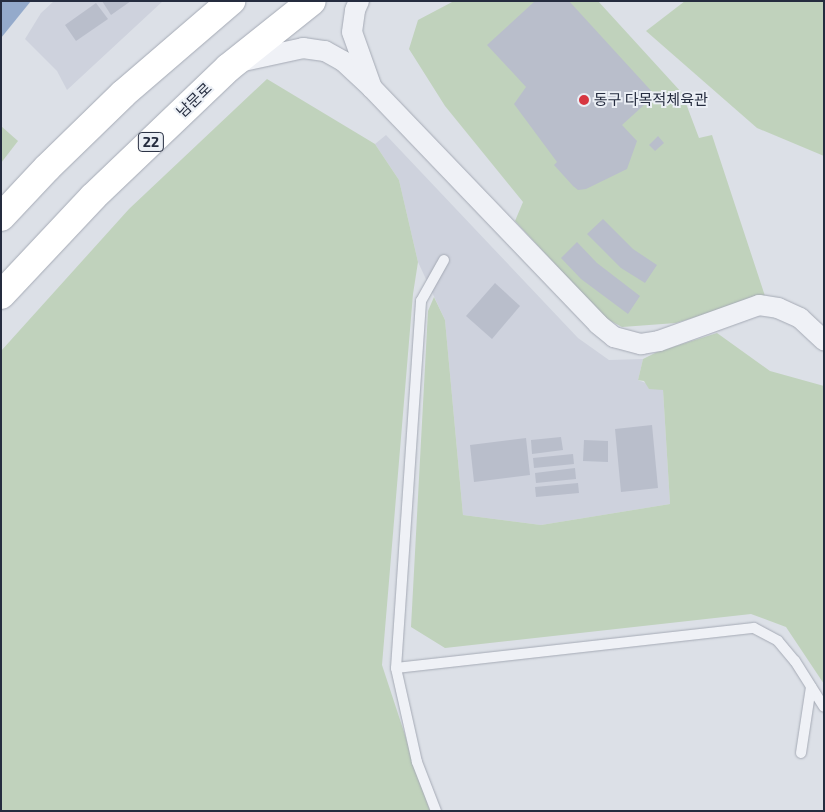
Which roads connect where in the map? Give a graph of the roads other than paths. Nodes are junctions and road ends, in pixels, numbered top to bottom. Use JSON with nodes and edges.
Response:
{"nodes":[{"id":1,"x":231,"y":1,"type":"edge"},
{"id":2,"x":312,"y":1,"type":"edge"},
{"id":3,"x":360,"y":1,"type":"edge"},
{"id":4,"x":234,"y":63,"type":"junction"},
{"id":5,"x":372,"y":88,"type":"junction"},
{"id":6,"x":1,"y":218,"type":"edge"},
{"id":7,"x":444,"y":260,"type":"dead end"},
{"id":8,"x":1,"y":295,"type":"edge"},
{"id":9,"x":824,"y":340,"type":"edge"},
{"id":10,"x":396,"y":668,"type":"junction"},
{"id":11,"x":811,"y":687,"type":"junction"},
{"id":12,"x":824,"y":707,"type":"edge"},
{"id":13,"x":801,"y":753,"type":"dead end"},
{"id":14,"x":436,"y":811,"type":"edge"}],
"edges":[{"from":1,"to":6,"type":"main road"},
{"from":2,"to":4,"type":"main road","name":"남문로","number":"22"},
{"from":3,"to":5,"type":"street"},
{"from":4,"to":5,"type":"street"},
{"from":4,"to":8,"type":"main road","name":"남문로","number":"22"},
{"from":5,"to":9,"type":"street"},
{"from":7,"to":10,"type":"lane"},
{"from":10,"to":11,"type":"lane"},
{"from":10,"to":14,"type":"lane"},
{"from":11,"to":12,"type":"lane"},
{"from":11,"to":13,"type":"lane"}]}
